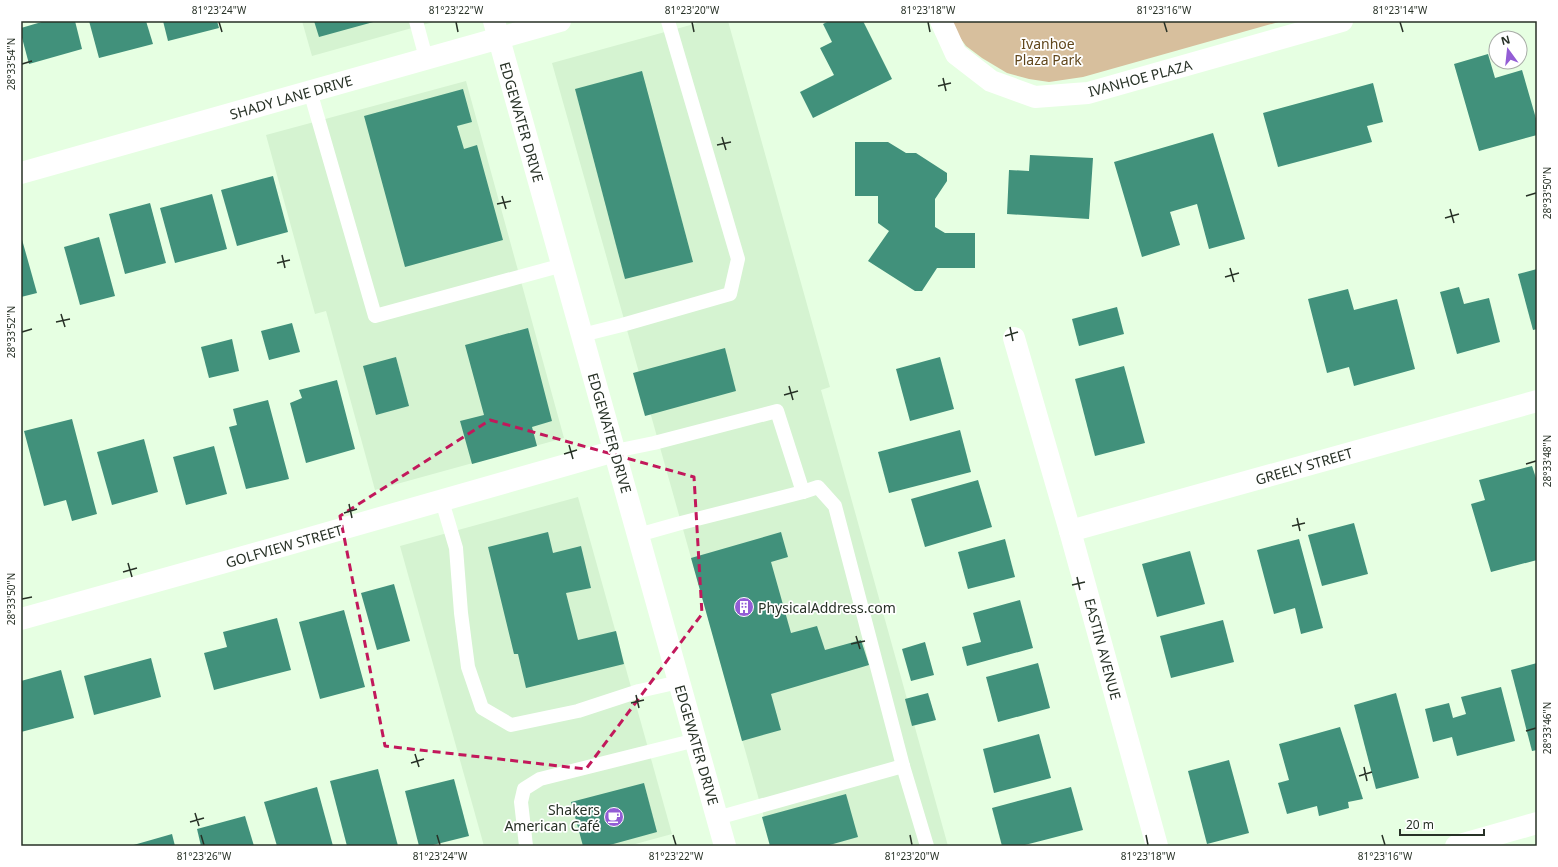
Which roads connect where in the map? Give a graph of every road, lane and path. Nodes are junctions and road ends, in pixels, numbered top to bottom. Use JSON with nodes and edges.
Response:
{"nodes":[{"id":1,"x":416,"y":21,"type":"edge"},
{"id":2,"x":560,"y":21,"type":"edge"},
{"id":3,"x":668,"y":21,"type":"edge"},
{"id":4,"x":941,"y":21,"type":"edge"},
{"id":5,"x":1342,"y":21,"type":"edge"},
{"id":6,"x":496,"y":30,"type":"edge"},
{"id":7,"x":426,"y":58,"type":"junction"},
{"id":8,"x":310,"y":91,"type":"junction"},
{"id":9,"x":21,"y":174,"type":"edge"},
{"id":10,"x":563,"y":265,"type":"junction"},
{"id":11,"x":582,"y":335,"type":"junction"},
{"id":12,"x":1014,"y":338,"type":"dead end"},
{"id":13,"x":1537,"y":401,"type":"edge"},
{"id":14,"x":615,"y":451,"type":"junction"},
{"id":15,"x":803,"y":492,"type":"junction"},
{"id":16,"x":442,"y":501,"type":"junction"},
{"id":17,"x":1070,"y":531,"type":"junction"},
{"id":18,"x":638,"y":535,"type":"junction"},
{"id":19,"x":21,"y":619,"type":"edge"},
{"id":20,"x":679,"y":682,"type":"junction"},
{"id":21,"x":696,"y":740,"type":"junction"},
{"id":22,"x":903,"y":766,"type":"junction"},
{"id":23,"x":717,"y":818,"type":"junction"},
{"id":24,"x":1537,"y":823,"type":"edge"},
{"id":25,"x":526,"y":846,"type":"edge"},
{"id":26,"x":725,"y":846,"type":"edge"},
{"id":27,"x":927,"y":846,"type":"edge"},
{"id":28,"x":1157,"y":846,"type":"edge"},
{"id":29,"x":1456,"y":846,"type":"edge"}],
"edges":[{"from":1,"to":7,"type":"lane"},
{"from":2,"to":6,"type":"street","name":"SHADY LANE DRIVE"},
{"from":3,"to":11,"type":"lane"},
{"from":4,"to":5,"type":"street","name":"IVANHOE PLAZA"},
{"from":6,"to":7,"type":"street","name":"SHADY LANE DRIVE"},
{"from":6,"to":10,"type":"street","name":"EDGEWATER DRIVE"},
{"from":7,"to":8,"type":"street","name":"SHADY LANE DRIVE"},
{"from":8,"to":9,"type":"street","name":"SHADY LANE DRIVE"},
{"from":8,"to":10,"type":"lane"},
{"from":10,"to":11,"type":"street","name":"EDGEWATER DRIVE"},
{"from":11,"to":14,"type":"street","name":"EDGEWATER DRIVE"},
{"from":12,"to":17,"type":"street","name":"EASTIN AVENUE"},
{"from":13,"to":17,"type":"street","name":"GREELY STREET"},
{"from":14,"to":15,"type":"lane"},
{"from":14,"to":16,"type":"street","name":"GOLFVIEW STREET"},
{"from":14,"to":18,"type":"street","name":"EDGEWATER DRIVE"},
{"from":15,"to":18,"type":"lane"},
{"from":15,"to":22,"type":"lane"},
{"from":16,"to":19,"type":"street","name":"GOLFVIEW STREET"},
{"from":16,"to":20,"type":"lane"},
{"from":17,"to":28,"type":"street","name":"EASTIN AVENUE"},
{"from":18,"to":20,"type":"street","name":"EDGEWATER DRIVE"},
{"from":20,"to":21,"type":"street","name":"EDGEWATER DRIVE"},
{"from":21,"to":23,"type":"street","name":"EDGEWATER DRIVE"},
{"from":21,"to":25,"type":"lane"},
{"from":22,"to":23,"type":"lane"},
{"from":22,"to":27,"type":"lane"},
{"from":23,"to":26,"type":"street","name":"EDGEWATER DRIVE"},
{"from":24,"to":29,"type":"street"}]}
